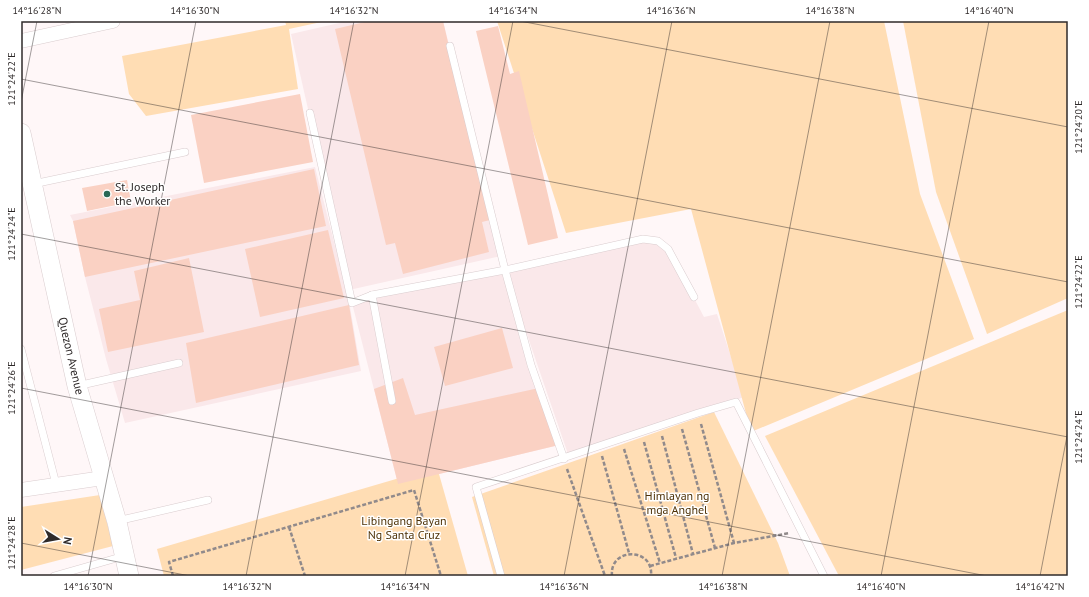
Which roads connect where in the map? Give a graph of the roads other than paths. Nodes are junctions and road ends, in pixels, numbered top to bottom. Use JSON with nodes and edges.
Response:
{"nodes":[{"id":1,"x":113,"y":21,"type":"edge"},
{"id":2,"x":21,"y":41,"type":"edge"},
{"id":3,"x":450,"y":46,"type":"dead end"},
{"id":4,"x":310,"y":113,"type":"dead end"},
{"id":5,"x":21,"y":133,"type":"edge"},
{"id":6,"x":185,"y":152,"type":"dead end"},
{"id":7,"x":33,"y":184,"type":"junction"},
{"id":8,"x":504,"y":270,"type":"junction"},
{"id":9,"x":372,"y":295,"type":"junction"},
{"id":10,"x":694,"y":297,"type":"dead end"},
{"id":11,"x":21,"y":349,"type":"edge"},
{"id":12,"x":178,"y":363,"type":"dead end"},
{"id":13,"x":77,"y":386,"type":"junction"},
{"id":14,"x":392,"y":400,"type":"dead end"},
{"id":15,"x":564,"y":459,"type":"junction"},
{"id":16,"x":103,"y":478,"type":"junction"},
{"id":17,"x":56,"y":484,"type":"junction"},
{"id":18,"x":21,"y":490,"type":"edge"},
{"id":19,"x":208,"y":500,"type":"dead end"},
{"id":20,"x":116,"y":522,"type":"junction"},
{"id":21,"x":124,"y":556,"type":"junction"},
{"id":22,"x":54,"y":576,"type":"edge"},
{"id":23,"x":129,"y":576,"type":"edge"},
{"id":24,"x":501,"y":576,"type":"edge"},
{"id":25,"x":824,"y":576,"type":"edge"}],
"edges":[{"from":1,"to":2,"type":"street"},
{"from":3,"to":8,"type":"lane"},
{"from":4,"to":9,"type":"lane"},
{"from":5,"to":7,"type":"main road","name":"Quezon Avenue"},
{"from":6,"to":7,"type":"lane"},
{"from":7,"to":13,"type":"main road","name":"Quezon Avenue"},
{"from":8,"to":9,"type":"lane"},
{"from":8,"to":10,"type":"lane"},
{"from":8,"to":15,"type":"lane"},
{"from":9,"to":14,"type":"lane"},
{"from":11,"to":17,"type":"lane"},
{"from":12,"to":13,"type":"lane"},
{"from":13,"to":16,"type":"main road","name":"Quezon Avenue"},
{"from":15,"to":24,"type":"lane"},
{"from":15,"to":25,"type":"lane"},
{"from":16,"to":17,"type":"street"},
{"from":16,"to":20,"type":"main road","name":"Quezon Avenue"},
{"from":17,"to":18,"type":"street"},
{"from":19,"to":20,"type":"lane"},
{"from":20,"to":21,"type":"main road","name":"Quezon Avenue"},
{"from":21,"to":22,"type":"lane"},
{"from":21,"to":23,"type":"main road","name":"Quezon Avenue"}]}
